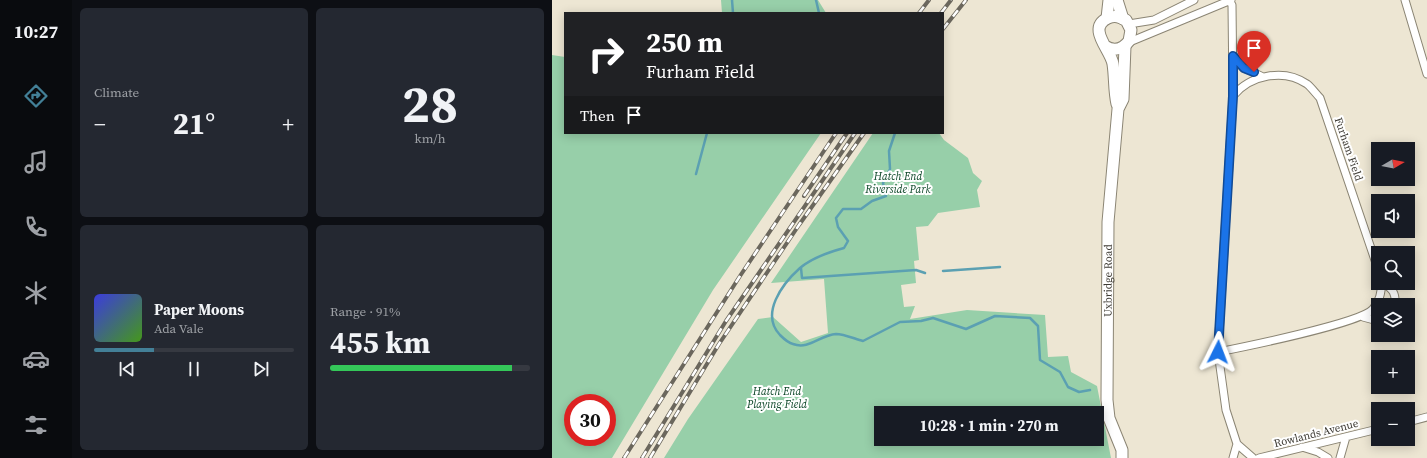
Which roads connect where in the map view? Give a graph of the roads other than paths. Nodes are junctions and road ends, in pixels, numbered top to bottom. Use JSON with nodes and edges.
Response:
{"nodes":[{"id":1,"x":1109,"y":0,"type":"edge"},
{"id":2,"x":1118,"y":0,"type":"edge"},
{"id":3,"x":1194,"y":0,"type":"edge"},
{"id":4,"x":1230,"y":0,"type":"edge"},
{"id":5,"x":1405,"y":0,"type":"edge"},
{"id":6,"x":1107,"y":18,"type":"junction"},
{"id":7,"x":1126,"y":22,"type":"junction"},
{"id":8,"x":1126,"y":44,"type":"junction"},
{"id":9,"x":1105,"y":46,"type":"junction"},
{"id":10,"x":1423,"y":51,"type":"edge"},
{"id":11,"x":1233,"y":56,"type":"junction"},
{"id":12,"x":1427,"y":74,"type":"edge"},
{"id":13,"x":1263,"y":77,"type":"junction"},
{"id":14,"x":1233,"y":96,"type":"junction"},
{"id":15,"x":1118,"y":109,"type":"junction"},
{"id":16,"x":1371,"y":248,"type":"edge"},
{"id":17,"x":1382,"y":290,"type":"edge"},
{"id":18,"x":1363,"y":317,"type":"junction"},
{"id":19,"x":1371,"y":319,"type":"edge"},
{"id":20,"x":1218,"y":352,"type":"junction"},
{"id":21,"x":1427,"y":417,"type":"edge"},
{"id":22,"x":1415,"y":420,"type":"edge"},
{"id":23,"x":1371,"y":431,"type":"edge"},
{"id":24,"x":1346,"y":437,"type":"junction"},
{"id":25,"x":1237,"y":444,"type":"junction"},
{"id":26,"x":1302,"y":447,"type":"junction"},
{"id":27,"x":1124,"y":455,"type":"edge"},
{"id":28,"x":1232,"y":458,"type":"edge"},
{"id":29,"x":1253,"y":458,"type":"edge"},
{"id":30,"x":1259,"y":458,"type":"edge"},
{"id":31,"x":1328,"y":458,"type":"edge"},
{"id":32,"x":1340,"y":458,"type":"edge"}],
"edges":[{"from":1,"to":6,"type":"main road","name":"Uxbridge Road"},
{"from":2,"to":7,"type":"main road","name":"Uxbridge Road"},
{"from":3,"to":7,"type":"street"},
{"from":4,"to":8,"type":"street"},
{"from":4,"to":11,"type":"street"},
{"from":5,"to":10,"type":"street"},
{"from":6,"to":7,"type":"main road"},
{"from":6,"to":9,"type":"main road","name":"Uxbridge Road"},
{"from":7,"to":8,"type":"main road","name":"Uxbridge Road"},
{"from":8,"to":9,"type":"main road"},
{"from":8,"to":15,"type":"main road","name":"Uxbridge Road"},
{"from":9,"to":15,"type":"main road","name":"Uxbridge Road"},
{"from":10,"to":12,"type":"street"},
{"from":11,"to":13,"type":"street","name":"Furham Field"},
{"from":11,"to":14,"type":"street"},
{"from":13,"to":14,"type":"street","name":"Furham Field"},
{"from":13,"to":16,"type":"street","name":"Furham Field"},
{"from":14,"to":20,"type":"street"},
{"from":15,"to":27,"type":"main road","name":"Uxbridge Road"},
{"from":17,"to":18,"type":"street"},
{"from":18,"to":19,"type":"street"},
{"from":18,"to":20,"type":"street"},
{"from":20,"to":25,"type":"street"},
{"from":21,"to":22,"type":"street"},
{"from":23,"to":24,"type":"street","name":"Rowlands Avenue"},
{"from":24,"to":26,"type":"street","name":"Rowlands Avenue"},
{"from":24,"to":32,"type":"street"},
{"from":25,"to":28,"type":"street"},
{"from":25,"to":29,"type":"street"},
{"from":26,"to":30,"type":"street","name":"Rowlands Avenue"},
{"from":26,"to":31,"type":"street"}]}
